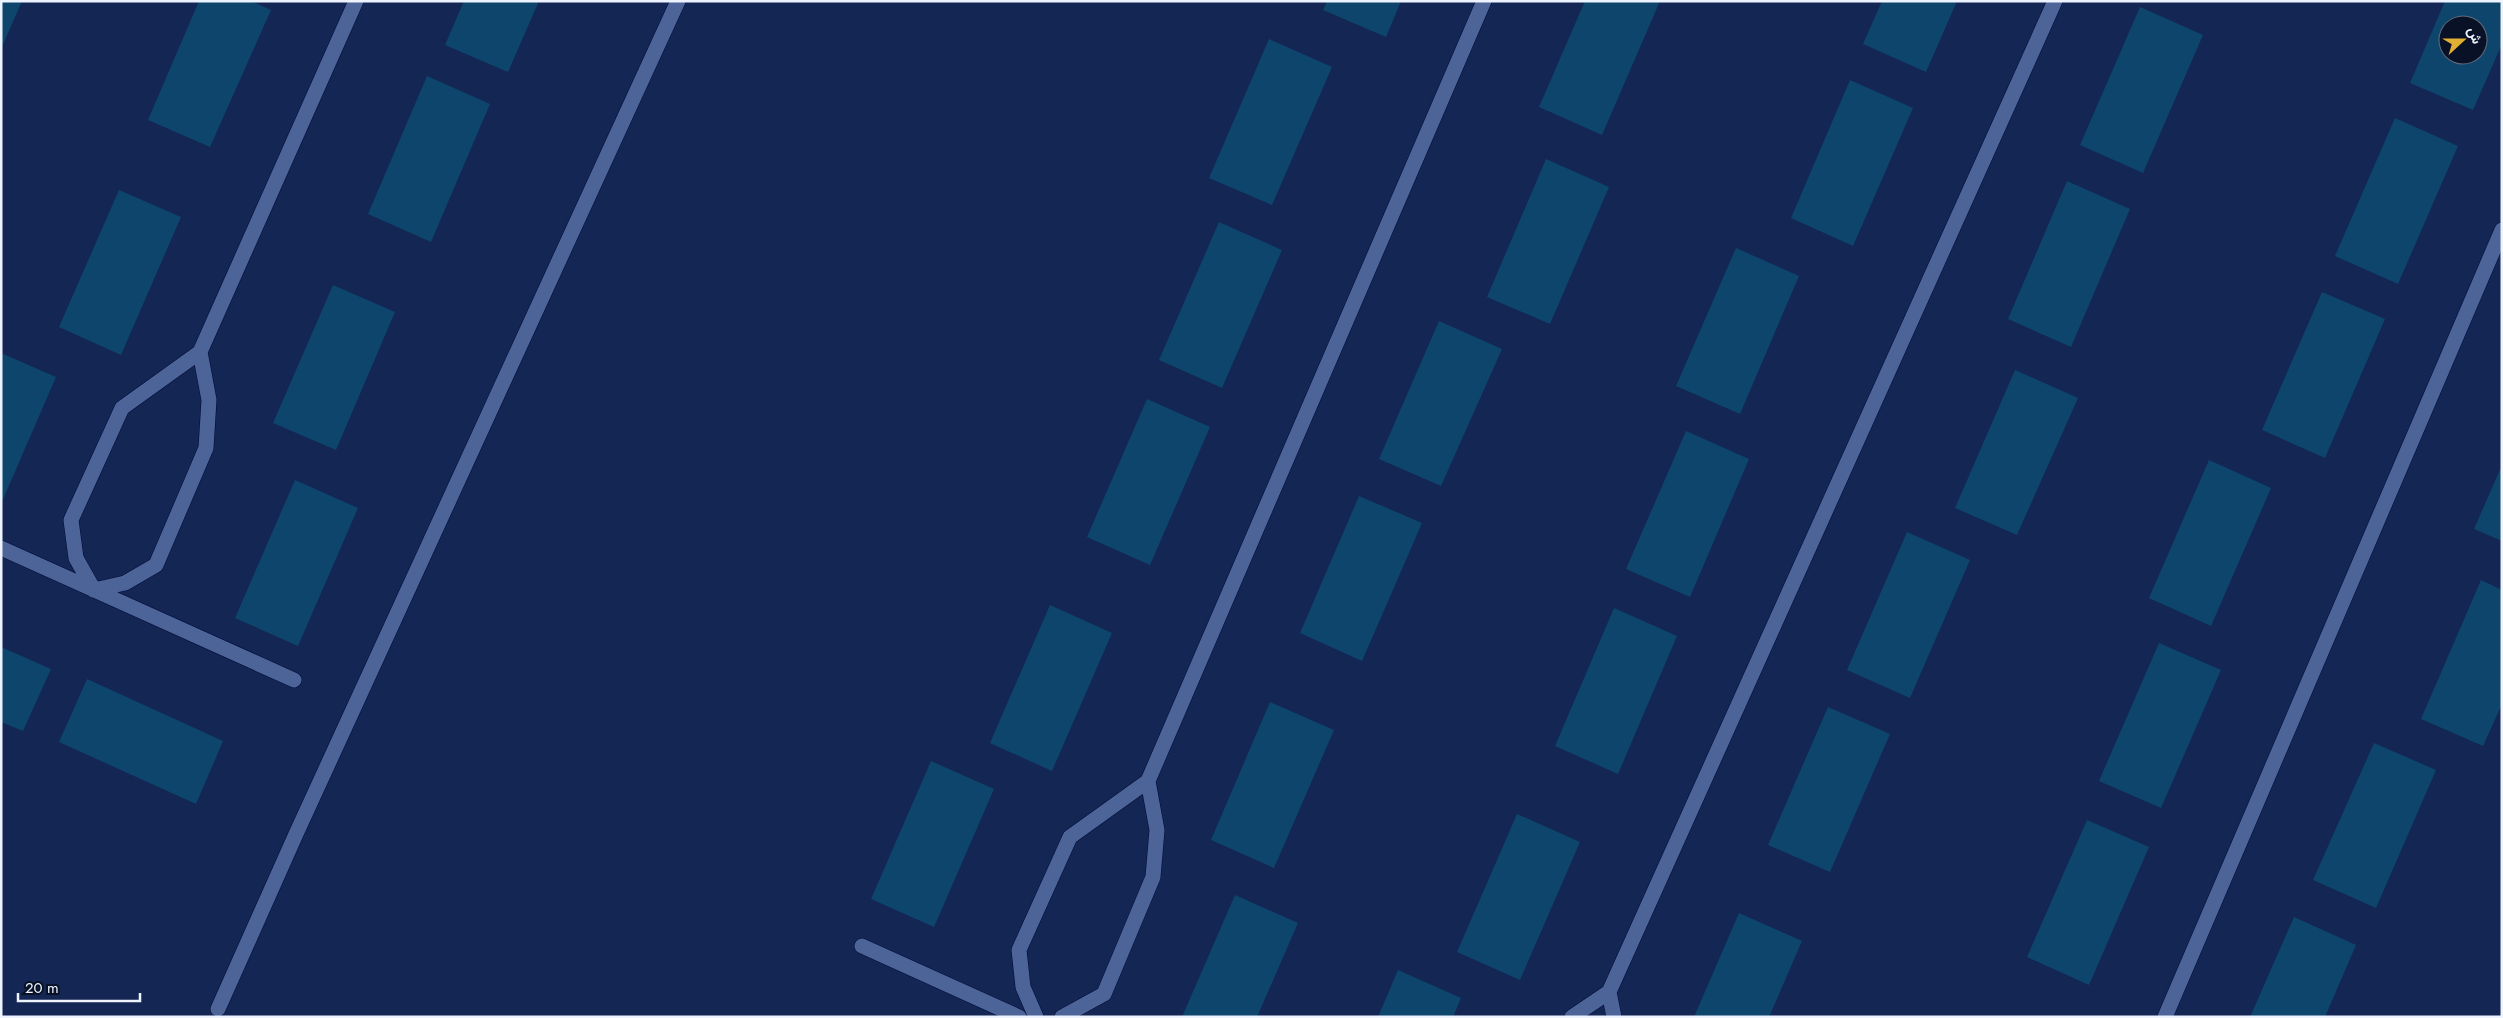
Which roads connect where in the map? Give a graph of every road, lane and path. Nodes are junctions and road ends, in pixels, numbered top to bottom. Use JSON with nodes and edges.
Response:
{"nodes":[{"id":1,"x":356,"y":1,"type":"edge"},
{"id":2,"x":678,"y":1,"type":"edge"},
{"id":3,"x":1484,"y":1,"type":"edge"},
{"id":4,"x":2055,"y":1,"type":"edge"},
{"id":5,"x":2502,"y":230,"type":"edge"},
{"id":6,"x":200,"y":352,"type":"junction"},
{"id":7,"x":1,"y":548,"type":"edge"},
{"id":8,"x":94,"y":590,"type":"junction"},
{"id":9,"x":294,"y":680,"type":"dead end"},
{"id":10,"x":1148,"y":781,"type":"junction"},
{"id":11,"x":862,"y":946,"type":"dead end"},
{"id":12,"x":1609,"y":992,"type":"junction"},
{"id":13,"x":218,"y":1009,"type":"dead end"},
{"id":14,"x":1019,"y":1017,"type":"edge"},
{"id":15,"x":1036,"y":1017,"type":"edge"},
{"id":16,"x":1062,"y":1017,"type":"edge"},
{"id":17,"x":1572,"y":1017,"type":"edge"},
{"id":18,"x":1614,"y":1017,"type":"edge"},
{"id":19,"x":2165,"y":1017,"type":"edge"}],
"edges":[{"from":1,"to":6,"type":"street"},
{"from":2,"to":13,"type":"street"},
{"from":3,"to":10,"type":"street"},
{"from":4,"to":12,"type":"street"},
{"from":5,"to":19,"type":"street"},
{"from":6,"to":8,"type":"street"},
{"from":6,"to":8,"type":"street"},
{"from":7,"to":8,"type":"street"},
{"from":8,"to":9,"type":"street"},
{"from":10,"to":15,"type":"street"},
{"from":10,"to":16,"type":"street"},
{"from":11,"to":14,"type":"street"},
{"from":12,"to":17,"type":"street"},
{"from":12,"to":18,"type":"street"}]}
